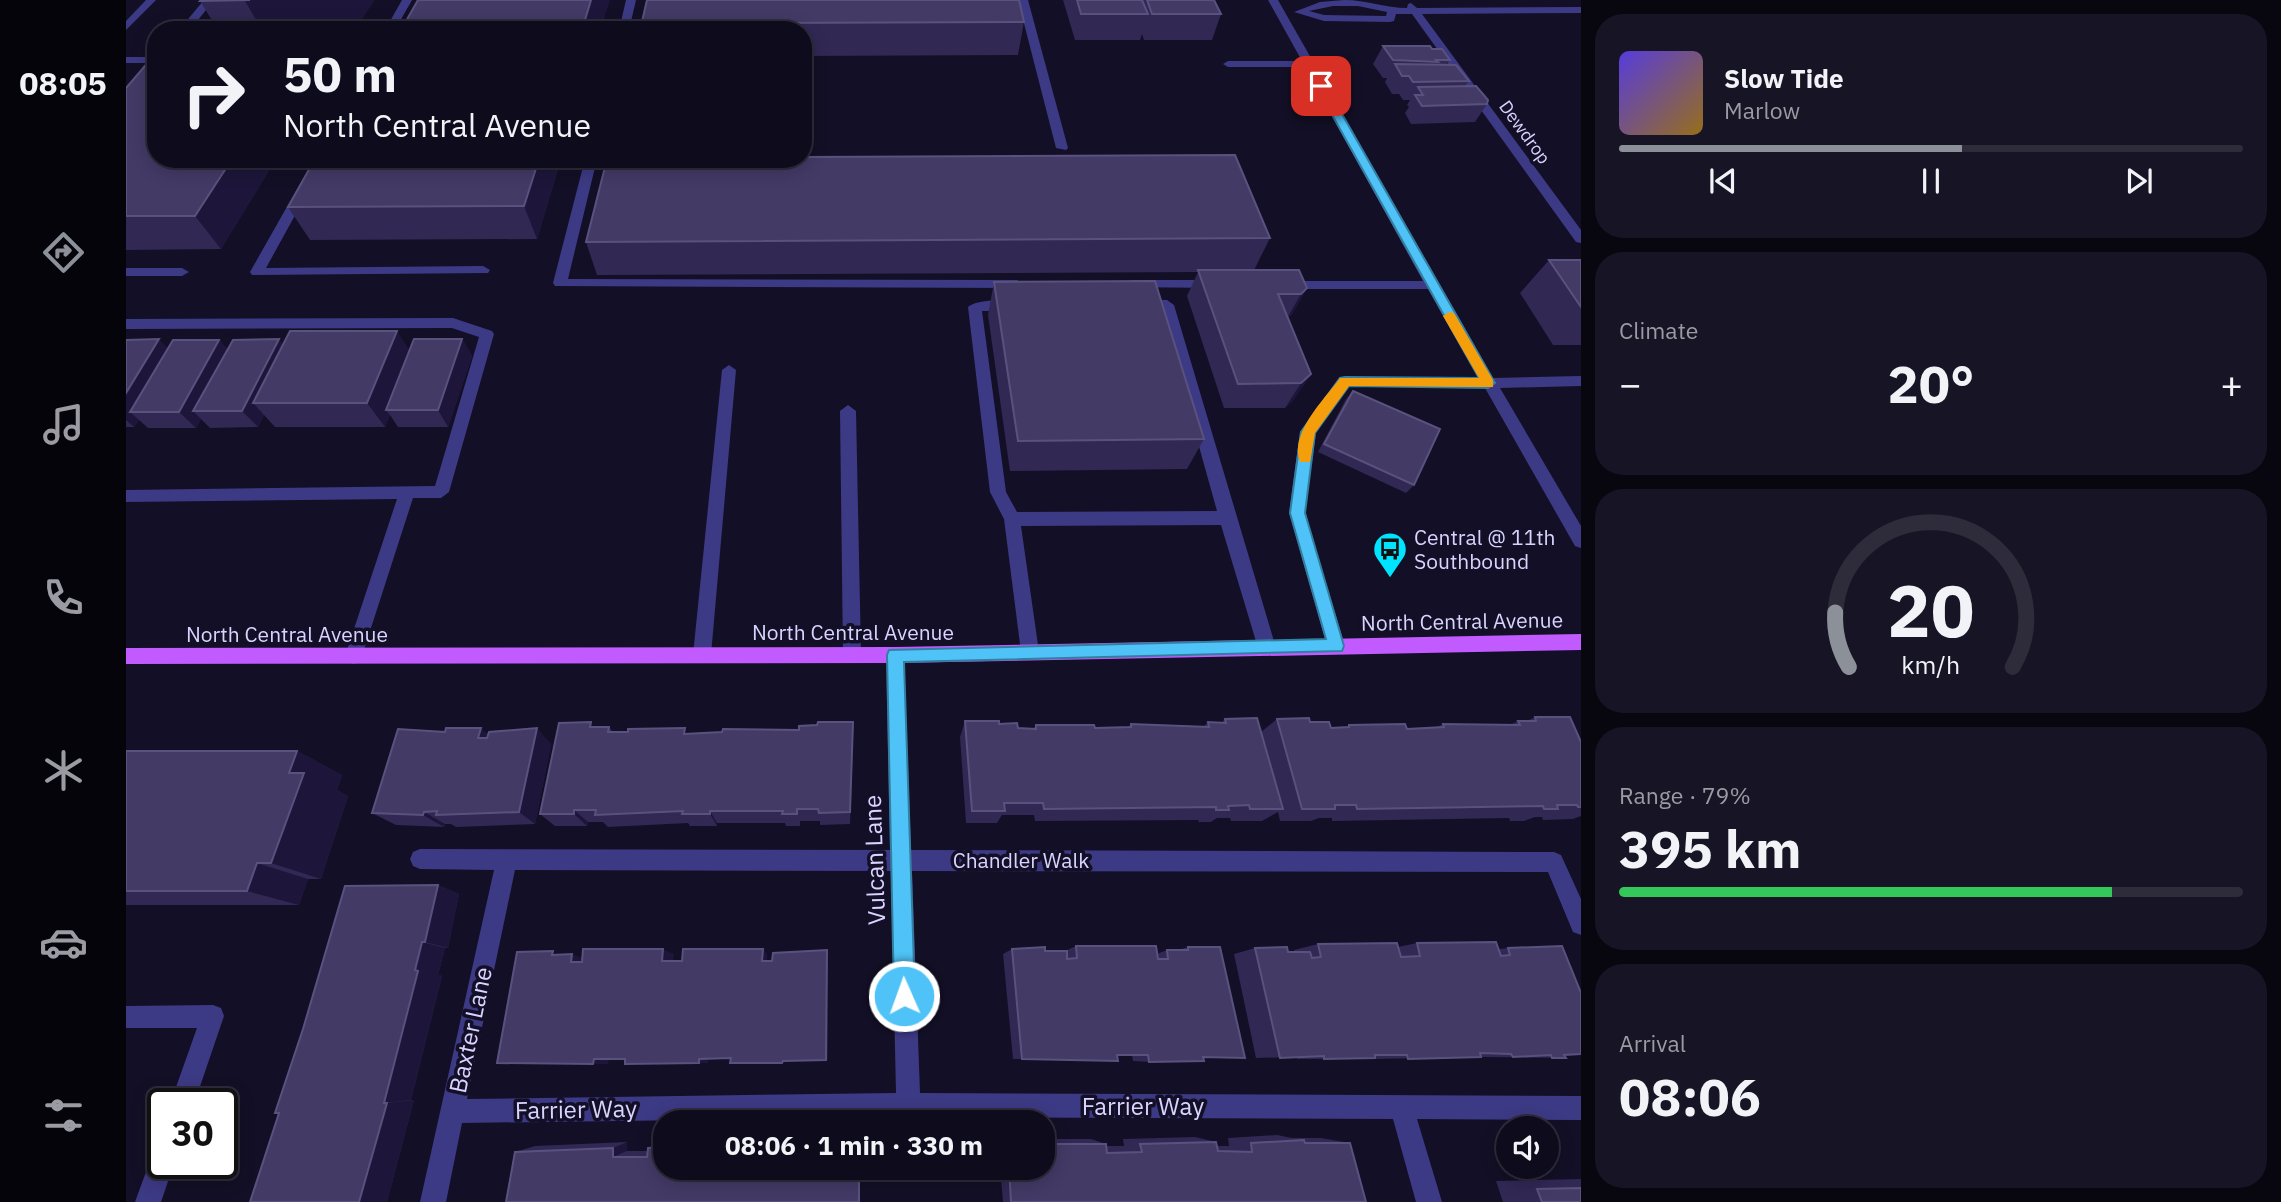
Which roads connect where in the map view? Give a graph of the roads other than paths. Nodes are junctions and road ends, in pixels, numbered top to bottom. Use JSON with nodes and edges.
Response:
{"nodes":[{"id":1,"x":151,"y":0,"type":"edge"},
{"id":2,"x":209,"y":0,"type":"edge"},
{"id":3,"x":407,"y":0,"type":"edge"},
{"id":4,"x":631,"y":0,"type":"edge"},
{"id":5,"x":1023,"y":0,"type":"edge"},
{"id":6,"x":1407,"y":0,"type":"edge"},
{"id":7,"x":1559,"y":0,"type":"edge"},
{"id":8,"x":1348,"y":4,"type":"junction"},
{"id":9,"x":1276,"y":6,"type":"edge"},
{"id":10,"x":1568,"y":10,"type":"junction"},
{"id":11,"x":1581,"y":10,"type":"edge"},
{"id":12,"x":1392,"y":11,"type":"junction"},
{"id":13,"x":1416,"y":11,"type":"junction"},
{"id":14,"x":1299,"y":12,"type":"junction"},
{"id":15,"x":1357,"y":19,"type":"junction"},
{"id":16,"x":192,"y":21,"type":"edge"},
{"id":17,"x":395,"y":21,"type":"edge"},
{"id":18,"x":626,"y":21,"type":"edge"},
{"id":19,"x":1581,"y":24,"type":"edge"},
{"id":20,"x":126,"y":27,"type":"edge"},
{"id":21,"x":126,"y":60,"type":"edge"},
{"id":22,"x":147,"y":64,"type":"edge"},
{"id":23,"x":1228,"y":64,"type":"dead end"},
{"id":24,"x":1309,"y":64,"type":"junction"},
{"id":25,"x":1062,"y":148,"type":"dead end"},
{"id":26,"x":315,"y":168,"type":"edge"},
{"id":27,"x":589,"y":168,"type":"edge"},
{"id":28,"x":1564,"y":216,"type":"junction"},
{"id":29,"x":1581,"y":216,"type":"edge"},
{"id":30,"x":1581,"y":239,"type":"edge"},
{"id":31,"x":483,"y":270,"type":"dead end"},
{"id":32,"x":126,"y":272,"type":"edge"},
{"id":33,"x":182,"y":272,"type":"dead end"},
{"id":34,"x":1035,"y":284,"type":"edge"},
{"id":35,"x":1119,"y":284,"type":"edge"},
{"id":36,"x":1231,"y":285,"type":"edge"},
{"id":37,"x":1273,"y":285,"type":"edge"},
{"id":38,"x":1432,"y":285,"type":"junction"},
{"id":39,"x":1126,"y":305,"type":"edge"},
{"id":40,"x":1030,"y":306,"type":"edge"},
{"id":41,"x":126,"y":324,"type":"edge"},
{"id":42,"x":729,"y":370,"type":"dead end"},
{"id":43,"x":1581,"y":381,"type":"edge"},
{"id":44,"x":1488,"y":383,"type":"junction"},
{"id":45,"x":848,"y":411,"type":"dead end"},
{"id":46,"x":407,"y":492,"type":"junction"},
{"id":47,"x":126,"y":496,"type":"edge"},
{"id":48,"x":1227,"y":518,"type":"junction"},
{"id":49,"x":1012,"y":519,"type":"junction"},
{"id":50,"x":1581,"y":541,"type":"edge"},
{"id":51,"x":1581,"y":642,"type":"edge"},
{"id":52,"x":1336,"y":646,"type":"junction"},
{"id":53,"x":1267,"y":648,"type":"junction"},
{"id":54,"x":1030,"y":652,"type":"junction"},
{"id":55,"x":702,"y":655,"type":"junction"},
{"id":56,"x":852,"y":655,"type":"junction"},
{"id":57,"x":895,"y":655,"type":"junction"},
{"id":58,"x":126,"y":656,"type":"edge"},
{"id":59,"x":354,"y":656,"type":"junction"},
{"id":60,"x":420,"y":859,"type":"dead end"},
{"id":61,"x":507,"y":859,"type":"junction"},
{"id":62,"x":900,"y":860,"type":"junction"},
{"id":63,"x":1581,"y":925,"type":"edge"},
{"id":64,"x":126,"y":1017,"type":"edge"},
{"id":65,"x":188,"y":1088,"type":"edge"},
{"id":66,"x":908,"y":1105,"type":"junction"},
{"id":67,"x":1401,"y":1107,"type":"junction"},
{"id":68,"x":1581,"y":1108,"type":"edge"},
{"id":69,"x":453,"y":1111,"type":"junction"},
{"id":70,"x":156,"y":1179,"type":"edge"},
{"id":71,"x":148,"y":1202,"type":"edge"},
{"id":72,"x":433,"y":1202,"type":"edge"},
{"id":73,"x":1429,"y":1202,"type":"edge"}],
"edges":[{"from":1,"to":20,"type":"street"},
{"from":2,"to":16,"type":"street"},
{"from":3,"to":17,"type":"street"},
{"from":4,"to":18,"type":"street"},
{"from":5,"to":25,"type":"street"},
{"from":6,"to":13,"type":"street","name":"Dewdrop"},
{"from":7,"to":10,"type":"street"},
{"from":8,"to":12,"type":"street"},
{"from":8,"to":14,"type":"street"},
{"from":8,"to":15,"type":"street"},
{"from":9,"to":14,"type":"street"},
{"from":9,"to":24,"type":"street"},
{"from":10,"to":11,"type":"street"},
{"from":10,"to":13,"type":"street"},
{"from":10,"to":19,"type":"street"},
{"from":12,"to":13,"type":"street"},
{"from":12,"to":15,"type":"street"},
{"from":13,"to":28,"type":"street","name":"Dewdrop"},
{"from":14,"to":15,"type":"street"},
{"from":21,"to":22,"type":"street"},
{"from":23,"to":24,"type":"street"},
{"from":24,"to":38,"type":"street"},
{"from":26,"to":31,"type":"street"},
{"from":27,"to":34,"type":"street"},
{"from":28,"to":29,"type":"street"},
{"from":28,"to":30,"type":"street","name":"Dewdrop"},
{"from":32,"to":33,"type":"street"},
{"from":35,"to":36,"type":"street"},
{"from":37,"to":38,"type":"street"},
{"from":38,"to":44,"type":"street"},
{"from":39,"to":48,"type":"street"},
{"from":40,"to":49,"type":"street"},
{"from":41,"to":46,"type":"street"},
{"from":42,"to":55,"type":"street"},
{"from":43,"to":44,"type":"street"},
{"from":44,"to":50,"type":"street"},
{"from":44,"to":52,"type":"street"},
{"from":45,"to":56,"type":"street"},
{"from":46,"to":47,"type":"street"},
{"from":46,"to":59,"type":"street"},
{"from":48,"to":49,"type":"street"},
{"from":48,"to":53,"type":"street"},
{"from":49,"to":54,"type":"street"},
{"from":51,"to":52,"type":"main road","name":"North Central Avenue"},
{"from":52,"to":53,"type":"main road","name":"North Central Avenue"},
{"from":53,"to":54,"type":"main road","name":"North Central Avenue"},
{"from":54,"to":57,"type":"main road","name":"North Central Avenue"},
{"from":55,"to":56,"type":"main road","name":"North Central Avenue"},
{"from":55,"to":59,"type":"main road","name":"North Central Avenue"},
{"from":56,"to":57,"type":"main road","name":"North Central Avenue"},
{"from":57,"to":62,"type":"street","name":"Vulcan Lane"},
{"from":58,"to":59,"type":"main road","name":"North Central Avenue"},
{"from":60,"to":61,"type":"street","name":"Chandler Walk"},
{"from":61,"to":62,"type":"street","name":"Chandler Walk"},
{"from":61,"to":69,"type":"street","name":"Baxter Lane"},
{"from":62,"to":63,"type":"street","name":"Chandler Walk"},
{"from":62,"to":66,"type":"street","name":"Vulcan Lane"},
{"from":64,"to":65,"type":"street"},
{"from":66,"to":67,"type":"street","name":"Farrier Way"},
{"from":66,"to":69,"type":"street","name":"Farrier Way"},
{"from":67,"to":68,"type":"street","name":"Farrier Way"},
{"from":67,"to":73,"type":"street"},
{"from":69,"to":72,"type":"street","name":"Baxter Lane"},
{"from":70,"to":71,"type":"street"}]}
